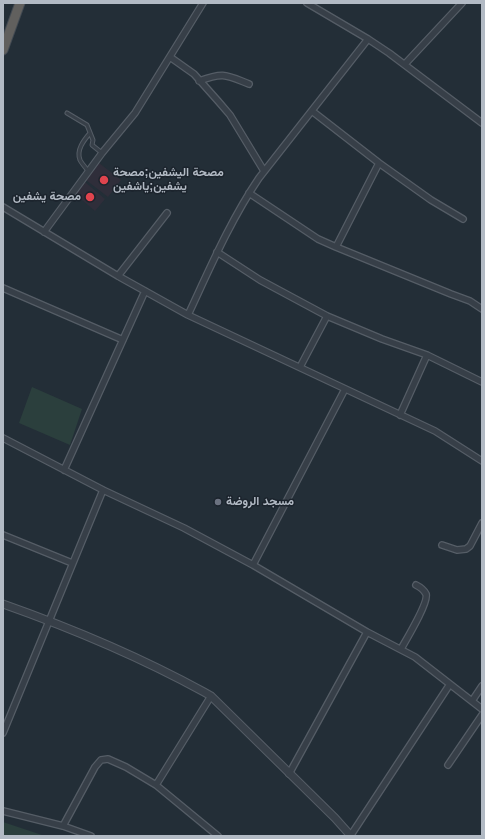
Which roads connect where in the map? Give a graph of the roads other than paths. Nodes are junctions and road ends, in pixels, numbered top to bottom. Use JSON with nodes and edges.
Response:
{"nodes":[{"id":1,"x":20,"y":3,"type":"edge"},
{"id":2,"x":203,"y":3,"type":"edge"},
{"id":3,"x":307,"y":3,"type":"edge"},
{"id":4,"x":462,"y":3,"type":"edge"},
{"id":5,"x":368,"y":39,"type":"junction"},
{"id":6,"x":3,"y":50,"type":"edge"},
{"id":7,"x":170,"y":57,"type":"junction"},
{"id":8,"x":405,"y":64,"type":"junction"},
{"id":9,"x":199,"y":80,"type":"junction"},
{"id":10,"x":249,"y":84,"type":"dead end"},
{"id":11,"x":312,"y":111,"type":"junction"},
{"id":12,"x":67,"y":113,"type":"dead end"},
{"id":13,"x":482,"y":123,"type":"edge"},
{"id":14,"x":90,"y":133,"type":"junction"},
{"id":15,"x":102,"y":153,"type":"junction"},
{"id":16,"x":379,"y":163,"type":"junction"},
{"id":17,"x":88,"y":171,"type":"junction"},
{"id":18,"x":264,"y":171,"type":"junction"},
{"id":19,"x":249,"y":193,"type":"junction"},
{"id":20,"x":3,"y":207,"type":"edge"},
{"id":21,"x":167,"y":213,"type":"dead end"},
{"id":22,"x":464,"y":219,"type":"dead end"},
{"id":23,"x":44,"y":232,"type":"junction"},
{"id":24,"x":336,"y":247,"type":"junction"},
{"id":25,"x":217,"y":252,"type":"junction"},
{"id":26,"x":118,"y":276,"type":"junction"},
{"id":27,"x":3,"y":288,"type":"edge"},
{"id":28,"x":145,"y":291,"type":"junction"},
{"id":29,"x":482,"y":309,"type":"edge"},
{"id":30,"x":188,"y":315,"type":"junction"},
{"id":31,"x":327,"y":316,"type":"junction"},
{"id":32,"x":123,"y":340,"type":"junction"},
{"id":33,"x":427,"y":355,"type":"junction"},
{"id":34,"x":300,"y":367,"type":"junction"},
{"id":35,"x":482,"y":382,"type":"edge"},
{"id":36,"x":345,"y":389,"type":"junction"},
{"id":37,"x":400,"y":414,"type":"junction"},
{"id":38,"x":3,"y":438,"type":"edge"},
{"id":39,"x":482,"y":461,"type":"edge"},
{"id":40,"x":64,"y":470,"type":"junction"},
{"id":41,"x":103,"y":490,"type":"junction"},
{"id":42,"x":482,"y":523,"type":"edge"},
{"id":43,"x":3,"y":535,"type":"edge"},
{"id":44,"x":442,"y":545,"type":"dead end"},
{"id":45,"x":72,"y":563,"type":"junction"},
{"id":46,"x":253,"y":565,"type":"junction"},
{"id":47,"x":416,"y":585,"type":"dead end"},
{"id":48,"x":3,"y":604,"type":"edge"},
{"id":49,"x":49,"y":620,"type":"junction"},
{"id":50,"x":367,"y":632,"type":"junction"},
{"id":51,"x":401,"y":649,"type":"junction"},
{"id":52,"x":450,"y":684,"type":"junction"},
{"id":53,"x":482,"y":686,"type":"edge"},
{"id":54,"x":210,"y":696,"type":"junction"},
{"id":55,"x":472,"y":701,"type":"junction"},
{"id":56,"x":482,"y":709,"type":"edge"},
{"id":57,"x":482,"y":715,"type":"edge"},
{"id":58,"x":3,"y":734,"type":"edge"},
{"id":59,"x":448,"y":765,"type":"dead end"},
{"id":60,"x":289,"y":774,"type":"junction"},
{"id":61,"x":156,"y":785,"type":"junction"},
{"id":62,"x":3,"y":811,"type":"edge"},
{"id":63,"x":63,"y":826,"type":"junction"},
{"id":64,"x":91,"y":836,"type":"edge"},
{"id":65,"x":218,"y":836,"type":"edge"},
{"id":66,"x":351,"y":836,"type":"edge"}],
"edges":[{"from":1,"to":6,"type":"highway"},
{"from":2,"to":7,"type":"street"},
{"from":3,"to":5,"type":"street"},
{"from":4,"to":8,"type":"street"},
{"from":5,"to":8,"type":"street"},
{"from":5,"to":11,"type":"street"},
{"from":7,"to":9,"type":"street"},
{"from":7,"to":15,"type":"street"},
{"from":8,"to":13,"type":"street"},
{"from":9,"to":10,"type":"street"},
{"from":9,"to":18,"type":"street"},
{"from":11,"to":16,"type":"street"},
{"from":11,"to":18,"type":"street"},
{"from":12,"to":14,"type":"lane"},
{"from":14,"to":15,"type":"lane"},
{"from":14,"to":17,"type":"lane"},
{"from":15,"to":17,"type":"street"},
{"from":16,"to":22,"type":"street"},
{"from":16,"to":24,"type":"street"},
{"from":17,"to":23,"type":"street"},
{"from":18,"to":19,"type":"street"},
{"from":19,"to":24,"type":"street"},
{"from":19,"to":25,"type":"street"},
{"from":20,"to":23,"type":"street"},
{"from":21,"to":26,"type":"street"},
{"from":23,"to":26,"type":"street"},
{"from":24,"to":29,"type":"street"},
{"from":25,"to":30,"type":"street"},
{"from":25,"to":31,"type":"street"},
{"from":26,"to":28,"type":"street"},
{"from":27,"to":32,"type":"street"},
{"from":28,"to":30,"type":"street"},
{"from":28,"to":32,"type":"street"},
{"from":30,"to":34,"type":"street"},
{"from":31,"to":33,"type":"street"},
{"from":31,"to":34,"type":"street"},
{"from":32,"to":40,"type":"street"},
{"from":33,"to":35,"type":"street"},
{"from":33,"to":37,"type":"street"},
{"from":34,"to":36,"type":"street"},
{"from":36,"to":37,"type":"street"},
{"from":36,"to":46,"type":"street"},
{"from":37,"to":39,"type":"street"},
{"from":38,"to":40,"type":"street"},
{"from":40,"to":41,"type":"street"},
{"from":41,"to":45,"type":"street"},
{"from":41,"to":46,"type":"street"},
{"from":42,"to":44,"type":"street"},
{"from":43,"to":45,"type":"street"},
{"from":45,"to":49,"type":"street"},
{"from":46,"to":50,"type":"street"},
{"from":47,"to":51,"type":"street"},
{"from":48,"to":49,"type":"street"},
{"from":49,"to":54,"type":"street"},
{"from":49,"to":58,"type":"street"},
{"from":50,"to":51,"type":"street"},
{"from":50,"to":60,"type":"street"},
{"from":51,"to":52,"type":"street"},
{"from":52,"to":55,"type":"street"},
{"from":52,"to":66,"type":"street"},
{"from":53,"to":55,"type":"street"},
{"from":54,"to":60,"type":"street"},
{"from":54,"to":61,"type":"street"},
{"from":55,"to":56,"type":"street"},
{"from":57,"to":59,"type":"street"},
{"from":60,"to":66,"type":"street"},
{"from":61,"to":63,"type":"street"},
{"from":61,"to":65,"type":"street"},
{"from":62,"to":63,"type":"street"},
{"from":63,"to":64,"type":"street"}]}
